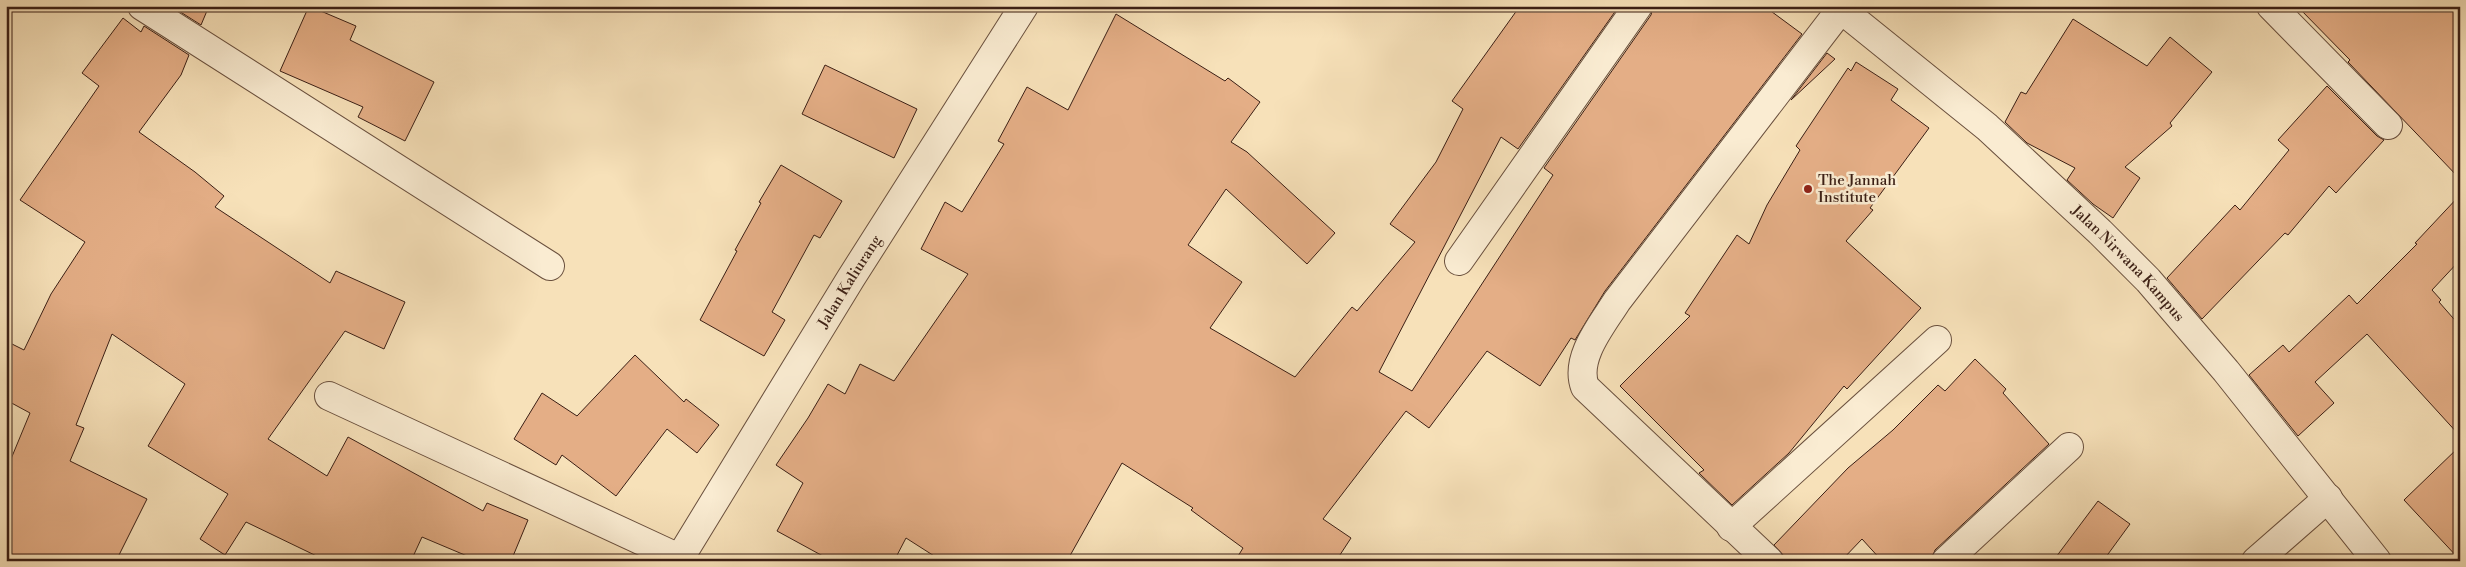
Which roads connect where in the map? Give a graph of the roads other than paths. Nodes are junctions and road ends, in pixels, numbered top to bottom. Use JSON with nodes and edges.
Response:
{"nodes":[{"id":1,"x":142,"y":6,"type":"edge"},
{"id":2,"x":1024,"y":6,"type":"edge"},
{"id":3,"x":1638,"y":6,"type":"edge"},
{"id":4,"x":2271,"y":6,"type":"edge"},
{"id":5,"x":1839,"y":8,"type":"edge"},
{"id":6,"x":2388,"y":125,"type":"dead end"},
{"id":7,"x":1459,"y":261,"type":"dead end"},
{"id":8,"x":550,"y":266,"type":"dead end"},
{"id":9,"x":1937,"y":340,"type":"dead end"},
{"id":10,"x":329,"y":396,"type":"dead end"},
{"id":11,"x":2069,"y":447,"type":"dead end"},
{"id":12,"x":2328,"y":498,"type":"junction"},
{"id":13,"x":1731,"y":527,"type":"junction"},
{"id":14,"x":678,"y":559,"type":"edge"},
{"id":15,"x":1769,"y":561,"type":"edge"},
{"id":16,"x":1946,"y":561,"type":"edge"},
{"id":17,"x":2256,"y":561,"type":"edge"},
{"id":18,"x":2377,"y":561,"type":"edge"}],
"edges":[{"from":1,"to":8,"type":"street"},
{"from":2,"to":14,"type":"street","name":"Jalan Kaliurang"},
{"from":3,"to":7,"type":"street"},
{"from":4,"to":6,"type":"street"},
{"from":5,"to":12,"type":"street","name":"Jalan Nirwana Kampus"},
{"from":5,"to":13,"type":"street"},
{"from":9,"to":13,"type":"street"},
{"from":10,"to":14,"type":"street"},
{"from":11,"to":16,"type":"street"},
{"from":12,"to":17,"type":"street"},
{"from":12,"to":18,"type":"street","name":"Jalan Nirwana Kampus"},
{"from":13,"to":15,"type":"street"}]}
